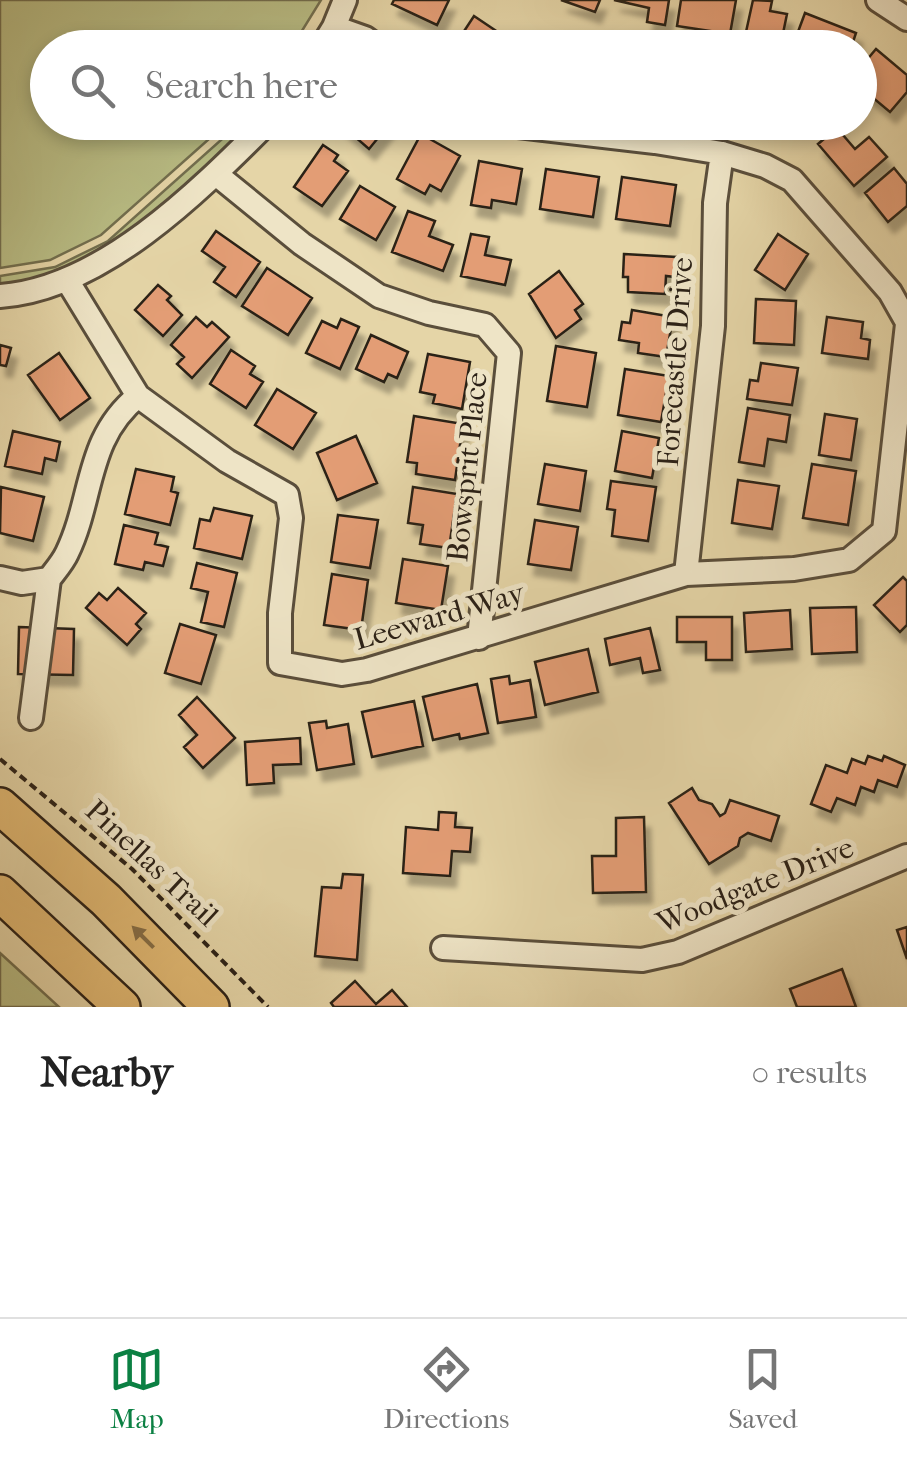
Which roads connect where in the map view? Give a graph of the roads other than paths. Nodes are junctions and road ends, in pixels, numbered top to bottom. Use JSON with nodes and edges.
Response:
{"nodes":[{"id":1,"x":345,"y":0,"type":"edge"},
{"id":2,"x":878,"y":0,"type":"edge"},
{"id":3,"x":907,"y":19,"type":"edge"},
{"id":4,"x":334,"y":27,"type":"junction"},
{"id":5,"x":332,"y":30,"type":"edge"},
{"id":6,"x":341,"y":30,"type":"edge"},
{"id":7,"x":250,"y":140,"type":"edge"},
{"id":8,"x":618,"y":140,"type":"edge"},
{"id":9,"x":722,"y":154,"type":"junction"},
{"id":10,"x":216,"y":174,"type":"junction"},
{"id":11,"x":67,"y":280,"type":"junction"},
{"id":12,"x":0,"y":296,"type":"edge"},
{"id":13,"x":907,"y":323,"type":"edge"},
{"id":14,"x":138,"y":396,"type":"junction"},
{"id":15,"x":686,"y":574,"type":"junction"},
{"id":16,"x":0,"y":578,"type":"edge"},
{"id":17,"x":49,"y":579,"type":"junction"},
{"id":18,"x":479,"y":638,"type":"junction"},
{"id":19,"x":31,"y":718,"type":"dead end"},
{"id":20,"x":0,"y":806,"type":"edge"},
{"id":21,"x":907,"y":856,"type":"edge"},
{"id":22,"x":0,"y":893,"type":"edge"},
{"id":23,"x":443,"y":948,"type":"dead end"},
{"id":24,"x":122,"y":1007,"type":"edge"},
{"id":25,"x":211,"y":1007,"type":"edge"}],
"edges":[{"from":1,"to":4,"type":"street"},
{"from":2,"to":3,"type":"street"},
{"from":4,"to":5,"type":"street"},
{"from":4,"to":6,"type":"street"},
{"from":7,"to":10,"type":"street"},
{"from":8,"to":9,"type":"street"},
{"from":9,"to":13,"type":"street"},
{"from":9,"to":15,"type":"street","name":"Forecastle Drive"},
{"from":10,"to":11,"type":"street"},
{"from":10,"to":18,"type":"street","name":"Bowsprit Place"},
{"from":11,"to":12,"type":"street"},
{"from":11,"to":14,"type":"street","name":"Leeward Way"},
{"from":13,"to":15,"type":"street","name":"Leeward Way"},
{"from":14,"to":17,"type":"street"},
{"from":14,"to":18,"type":"street","name":"Leeward Way"},
{"from":15,"to":18,"type":"street","name":"Leeward Way"},
{"from":16,"to":17,"type":"street"},
{"from":17,"to":19,"type":"street"},
{"from":25,"to":20,"type":"main road","one_way":true},
{"from":21,"to":23,"type":"street","name":"Woodgate Drive"},
{"from":22,"to":24,"type":"main road"}]}
